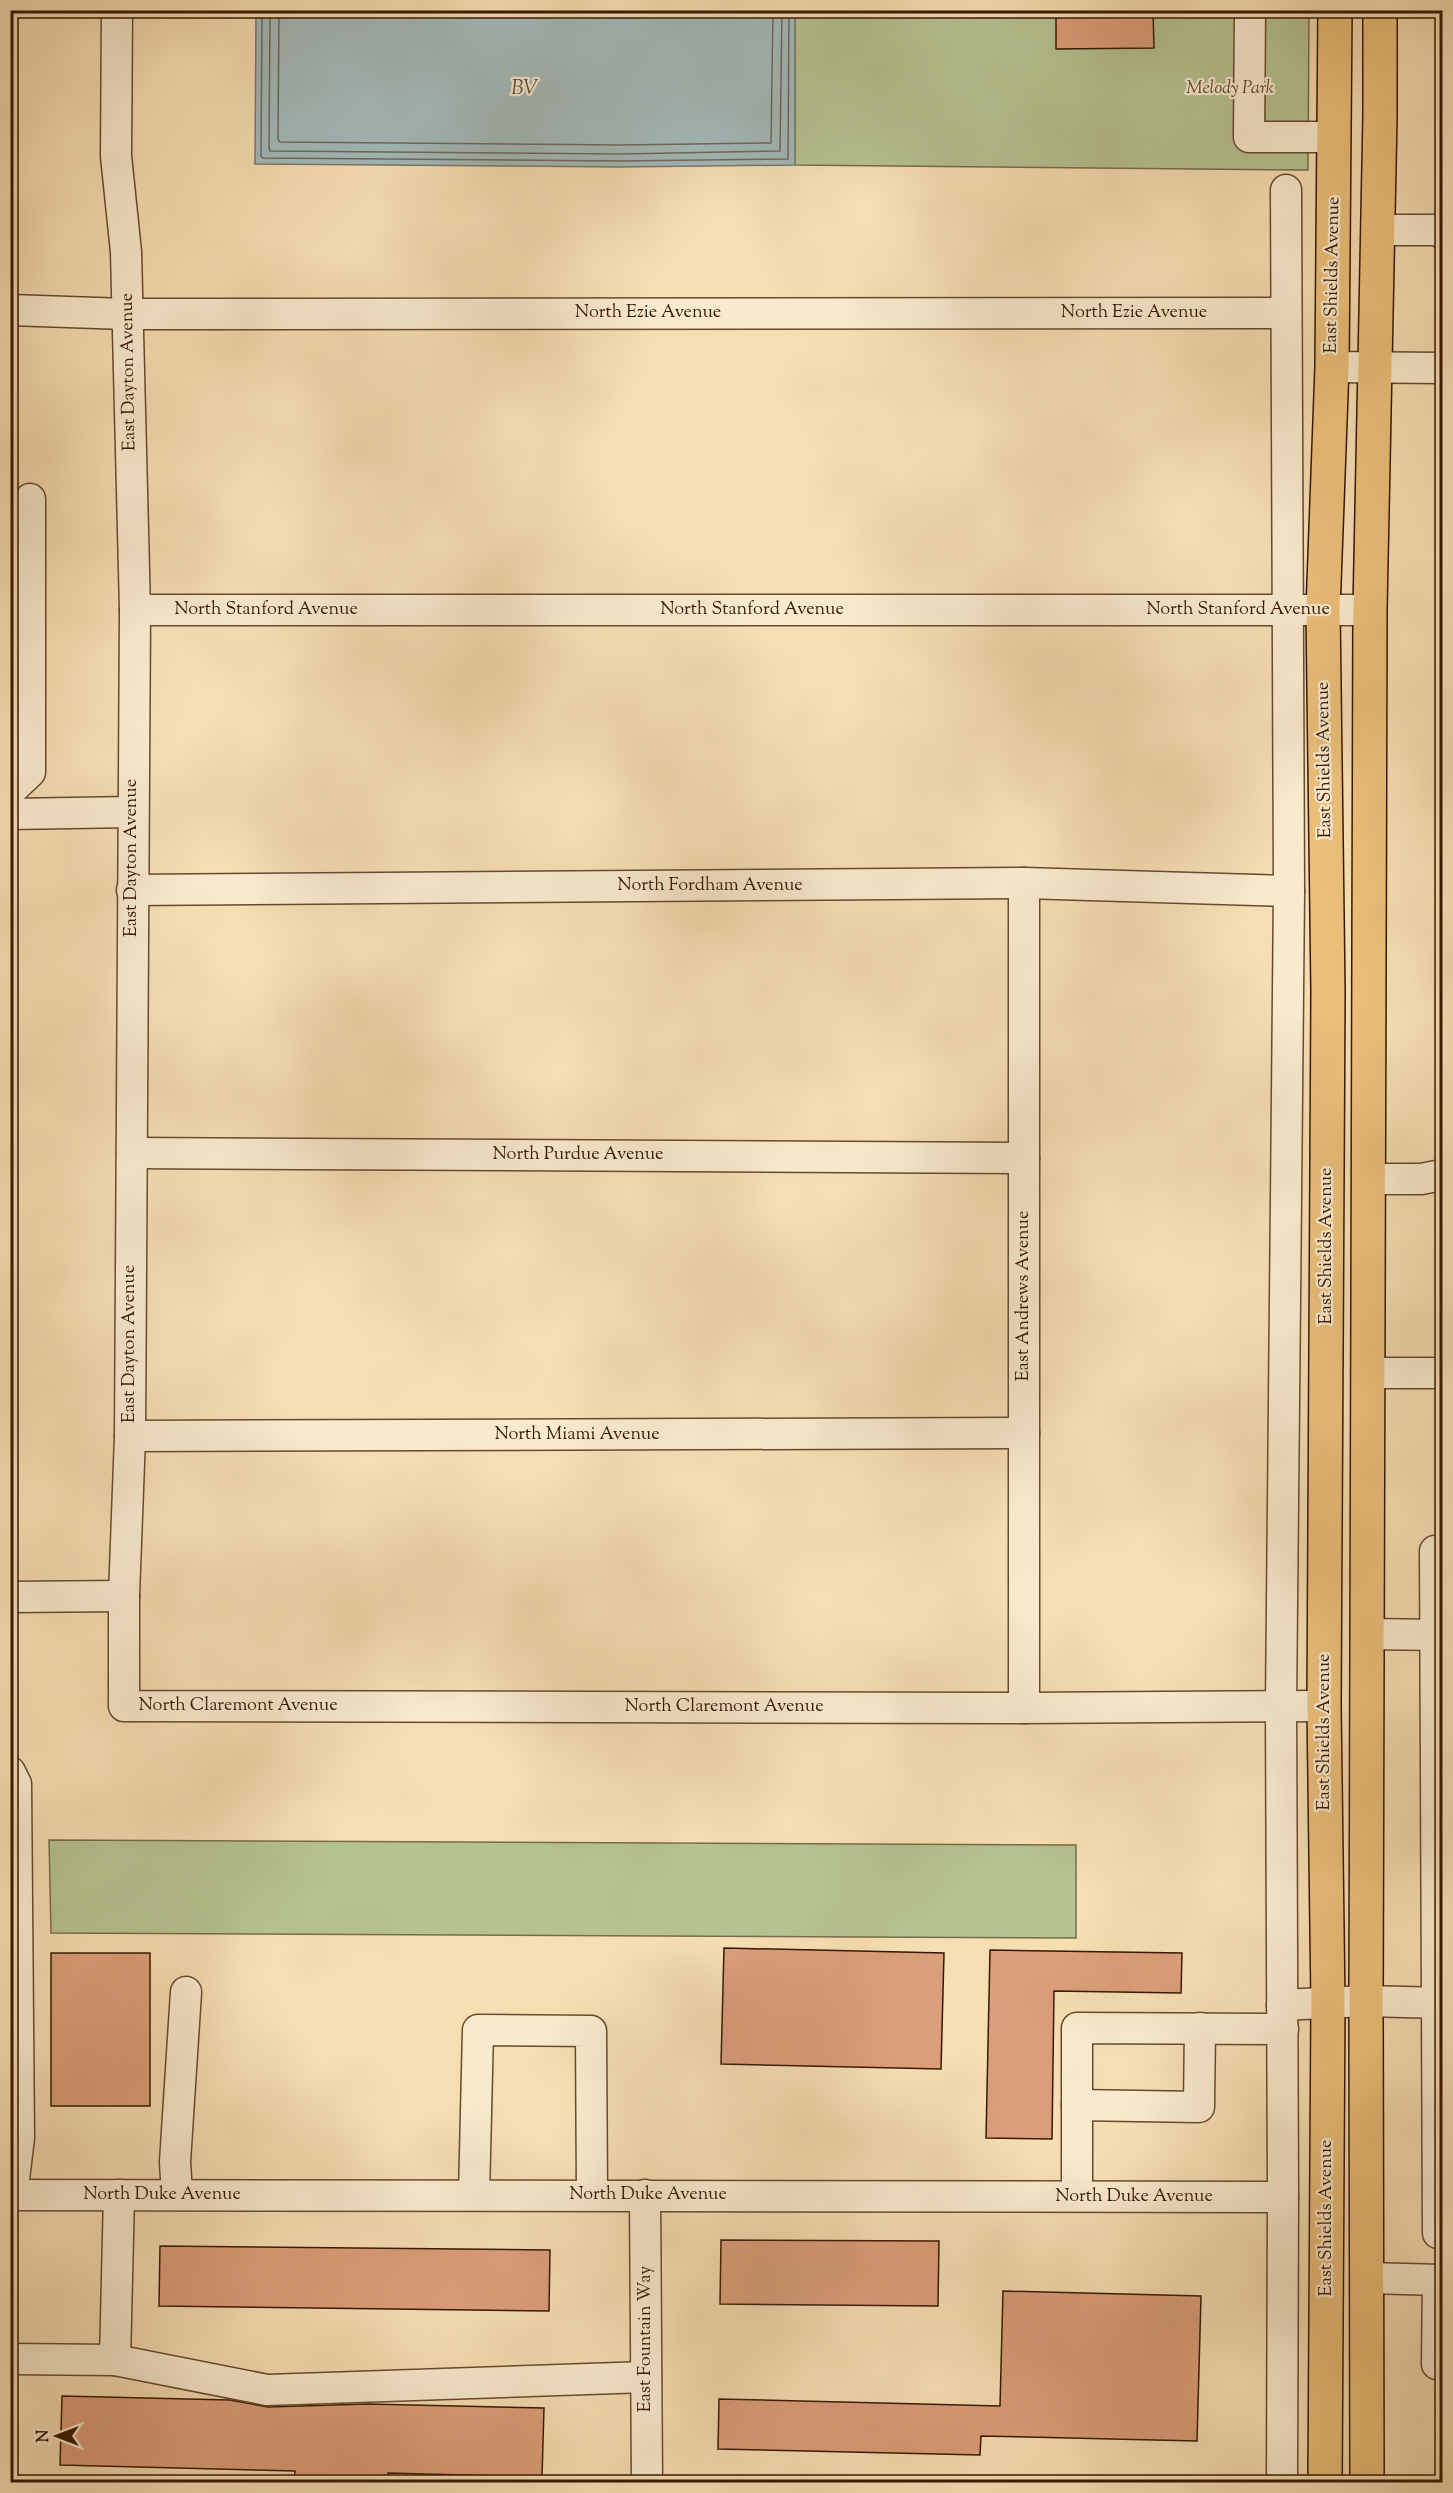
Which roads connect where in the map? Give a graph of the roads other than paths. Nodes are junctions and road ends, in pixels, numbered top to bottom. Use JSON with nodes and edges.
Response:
{"nodes":[{"id":1,"x":117,"y":10,"type":"edge"},
{"id":2,"x":1250,"y":10,"type":"edge"},
{"id":3,"x":1335,"y":10,"type":"edge"},
{"id":4,"x":1379,"y":16,"type":"edge"},
{"id":5,"x":1334,"y":137,"type":"junction"},
{"id":6,"x":1286,"y":190,"type":"dead end"},
{"id":7,"x":1377,"y":230,"type":"junction"},
{"id":8,"x":1443,"y":233,"type":"edge"},
{"id":9,"x":10,"y":310,"type":"edge"},
{"id":10,"x":1286,"y":313,"type":"junction"},
{"id":11,"x":126,"y":314,"type":"junction"},
{"id":12,"x":1332,"y":367,"type":"junction"},
{"id":13,"x":1373,"y":368,"type":"junction"},
{"id":14,"x":1443,"y":368,"type":"edge"},
{"id":15,"x":30,"y":499,"type":"dead end"},
{"id":16,"x":135,"y":610,"type":"junction"},
{"id":17,"x":1286,"y":610,"type":"junction"},
{"id":18,"x":1323,"y":610,"type":"junction"},
{"id":19,"x":1370,"y":610,"type":"junction"},
{"id":20,"x":10,"y":791,"type":"edge"},
{"id":21,"x":133,"y":812,"type":"junction"},
{"id":22,"x":10,"y":814,"type":"edge"},
{"id":23,"x":1024,"y":883,"type":"junction"},
{"id":24,"x":132,"y":890,"type":"junction"},
{"id":25,"x":1289,"y":891,"type":"junction"},
{"id":26,"x":132,"y":1153,"type":"junction"},
{"id":27,"x":1024,"y":1158,"type":"junction"},
{"id":28,"x":1407,"y":1178,"type":"edge"},
{"id":29,"x":1368,"y":1373,"type":"junction"},
{"id":30,"x":1443,"y":1373,"type":"edge"},
{"id":31,"x":1024,"y":1433,"type":"junction"},
{"id":32,"x":130,"y":1436,"type":"junction"},
{"id":33,"x":1443,"y":1551,"type":"edge"},
{"id":34,"x":124,"y":1596,"type":"junction"},
{"id":35,"x":10,"y":1597,"type":"edge"},
{"id":36,"x":1367,"y":1634,"type":"junction"},
{"id":37,"x":1439,"y":1635,"type":"edge"},
{"id":38,"x":124,"y":1706,"type":"joint"},
{"id":39,"x":1281,"y":1706,"type":"junction"},
{"id":40,"x":1324,"y":1706,"type":"junction"},
{"id":41,"x":1024,"y":1708,"type":"junction"},
{"id":42,"x":10,"y":1772,"type":"edge"},
{"id":43,"x":186,"y":1992,"type":"dead end"},
{"id":44,"x":1366,"y":2001,"type":"junction"},
{"id":45,"x":1328,"y":2003,"type":"junction"},
{"id":46,"x":1440,"y":2003,"type":"edge"},
{"id":47,"x":1283,"y":2017,"type":"junction"},
{"id":48,"x":1200,"y":2028,"type":"junction"},
{"id":49,"x":1077,"y":2105,"type":"junction"},
{"id":50,"x":1440,"y":2153,"type":"edge"},
{"id":51,"x":11,"y":2194,"type":"edge"},
{"id":52,"x":119,"y":2195,"type":"junction"},
{"id":53,"x":177,"y":2195,"type":"junction"},
{"id":54,"x":474,"y":2195,"type":"junction"},
{"id":55,"x":592,"y":2195,"type":"junction"},
{"id":56,"x":645,"y":2195,"type":"junction"},
{"id":57,"x":1077,"y":2196,"type":"junction"},
{"id":58,"x":1284,"y":2197,"type":"junction"},
{"id":59,"x":1438,"y":2233,"type":"dead end"},
{"id":60,"x":1367,"y":2278,"type":"junction"},
{"id":61,"x":1441,"y":2280,"type":"edge"},
{"id":62,"x":10,"y":2359,"type":"edge"},
{"id":63,"x":115,"y":2360,"type":"junction"},
{"id":64,"x":1437,"y":2364,"type":"dead end"},
{"id":65,"x":646,"y":2377,"type":"junction"},
{"id":66,"x":646,"y":2482,"type":"edge"},
{"id":67,"x":1282,"y":2482,"type":"edge"},
{"id":68,"x":1325,"y":2482,"type":"edge"},
{"id":69,"x":1367,"y":2482,"type":"edge"}],
"edges":[{"from":1,"to":11,"type":"street","name":"East Dayton Avenue"},
{"from":2,"to":5,"type":"street"},
{"from":3,"to":5,"type":"main road","name":"East Shields Avenue"},
{"from":4,"to":7,"type":"main road"},
{"from":5,"to":12,"type":"main road","name":"East Shields Avenue"},
{"from":6,"to":10,"type":"street","name":"East Shields Avenue"},
{"from":7,"to":8,"type":"street"},
{"from":7,"to":13,"type":"main road"},
{"from":9,"to":11,"type":"street","name":"North Ezie Avenue"},
{"from":10,"to":11,"type":"street","name":"North Ezie Avenue"},
{"from":10,"to":17,"type":"street","name":"East Shields Avenue"},
{"from":11,"to":16,"type":"street","name":"East Dayton Avenue"},
{"from":12,"to":13,"type":"street"},
{"from":12,"to":18,"type":"main road","name":"East Shields Avenue"},
{"from":13,"to":14,"type":"street"},
{"from":13,"to":19,"type":"main road"},
{"from":15,"to":20,"type":"street"},
{"from":16,"to":17,"type":"street","name":"North Stanford Avenue"},
{"from":16,"to":21,"type":"street","name":"East Dayton Avenue"},
{"from":17,"to":18,"type":"street","name":"North Stanford Avenue"},
{"from":17,"to":25,"type":"street","name":"East Shields Avenue"},
{"from":18,"to":19,"type":"street","name":"North Stanford Avenue"},
{"from":18,"to":40,"type":"main road","name":"East Shields Avenue"},
{"from":19,"to":28,"type":"main road"},
{"from":21,"to":22,"type":"street"},
{"from":21,"to":24,"type":"street","name":"East Dayton Avenue"},
{"from":23,"to":24,"type":"street","name":"North Fordham Avenue"},
{"from":23,"to":25,"type":"street","name":"North Fordham Avenue"},
{"from":23,"to":27,"type":"street","name":"East Andrews Avenue"},
{"from":24,"to":26,"type":"street","name":"East Dayton Avenue"},
{"from":25,"to":39,"type":"street","name":"East Shields Avenue"},
{"from":26,"to":27,"type":"street","name":"North Purdue Avenue"},
{"from":26,"to":32,"type":"street","name":"East Dayton Avenue"},
{"from":27,"to":31,"type":"street","name":"East Andrews Avenue"},
{"from":28,"to":29,"type":"main road"},
{"from":29,"to":30,"type":"street"},
{"from":29,"to":36,"type":"main road"},
{"from":31,"to":32,"type":"street","name":"North Miami Avenue"},
{"from":31,"to":41,"type":"street","name":"East Andrews Avenue"},
{"from":32,"to":34,"type":"street","name":"East Dayton Avenue"},
{"from":33,"to":37,"type":"street"},
{"from":34,"to":35,"type":"street"},
{"from":34,"to":38,"type":"street","name":"East Dayton Avenue"},
{"from":36,"to":37,"type":"street"},
{"from":36,"to":44,"type":"main road"},
{"from":37,"to":46,"type":"street"},
{"from":38,"to":41,"type":"street","name":"North Claremont Avenue"},
{"from":39,"to":40,"type":"street","name":"North Claremont Avenue"},
{"from":39,"to":41,"type":"street","name":"North Claremont Avenue"},
{"from":39,"to":47,"type":"street","name":"East Shields Avenue"},
{"from":40,"to":45,"type":"main road","name":"East Shields Avenue"},
{"from":42,"to":51,"type":"street","name":"North Duke Avenue"},
{"from":43,"to":53,"type":"street"},
{"from":44,"to":45,"type":"street"},
{"from":44,"to":46,"type":"street"},
{"from":44,"to":60,"type":"main road"},
{"from":45,"to":47,"type":"street"},
{"from":45,"to":68,"type":"main road","name":"East Shields Avenue"},
{"from":46,"to":50,"type":"street"},
{"from":47,"to":48,"type":"street"},
{"from":47,"to":58,"type":"street","name":"East Shields Avenue"},
{"from":48,"to":49,"type":"street"},
{"from":48,"to":49,"type":"street"},
{"from":49,"to":57,"type":"street"},
{"from":50,"to":59,"type":"street"},
{"from":51,"to":52,"type":"street","name":"North Duke Avenue"},
{"from":52,"to":53,"type":"street","name":"North Duke Avenue"},
{"from":52,"to":63,"type":"street"},
{"from":53,"to":54,"type":"street","name":"North Duke Avenue"},
{"from":54,"to":55,"type":"street","name":"North Duke Avenue"},
{"from":54,"to":55,"type":"street"},
{"from":55,"to":56,"type":"street","name":"North Duke Avenue"},
{"from":56,"to":57,"type":"street","name":"North Duke Avenue"},
{"from":56,"to":65,"type":"street","name":"East Fountain Way"},
{"from":57,"to":58,"type":"street","name":"North Duke Avenue"},
{"from":58,"to":67,"type":"street","name":"East Shields Avenue"},
{"from":60,"to":61,"type":"street"},
{"from":60,"to":69,"type":"main road"},
{"from":61,"to":64,"type":"street"},
{"from":62,"to":63,"type":"street"},
{"from":63,"to":65,"type":"street"},
{"from":65,"to":66,"type":"street","name":"East Fountain Way"}]}
